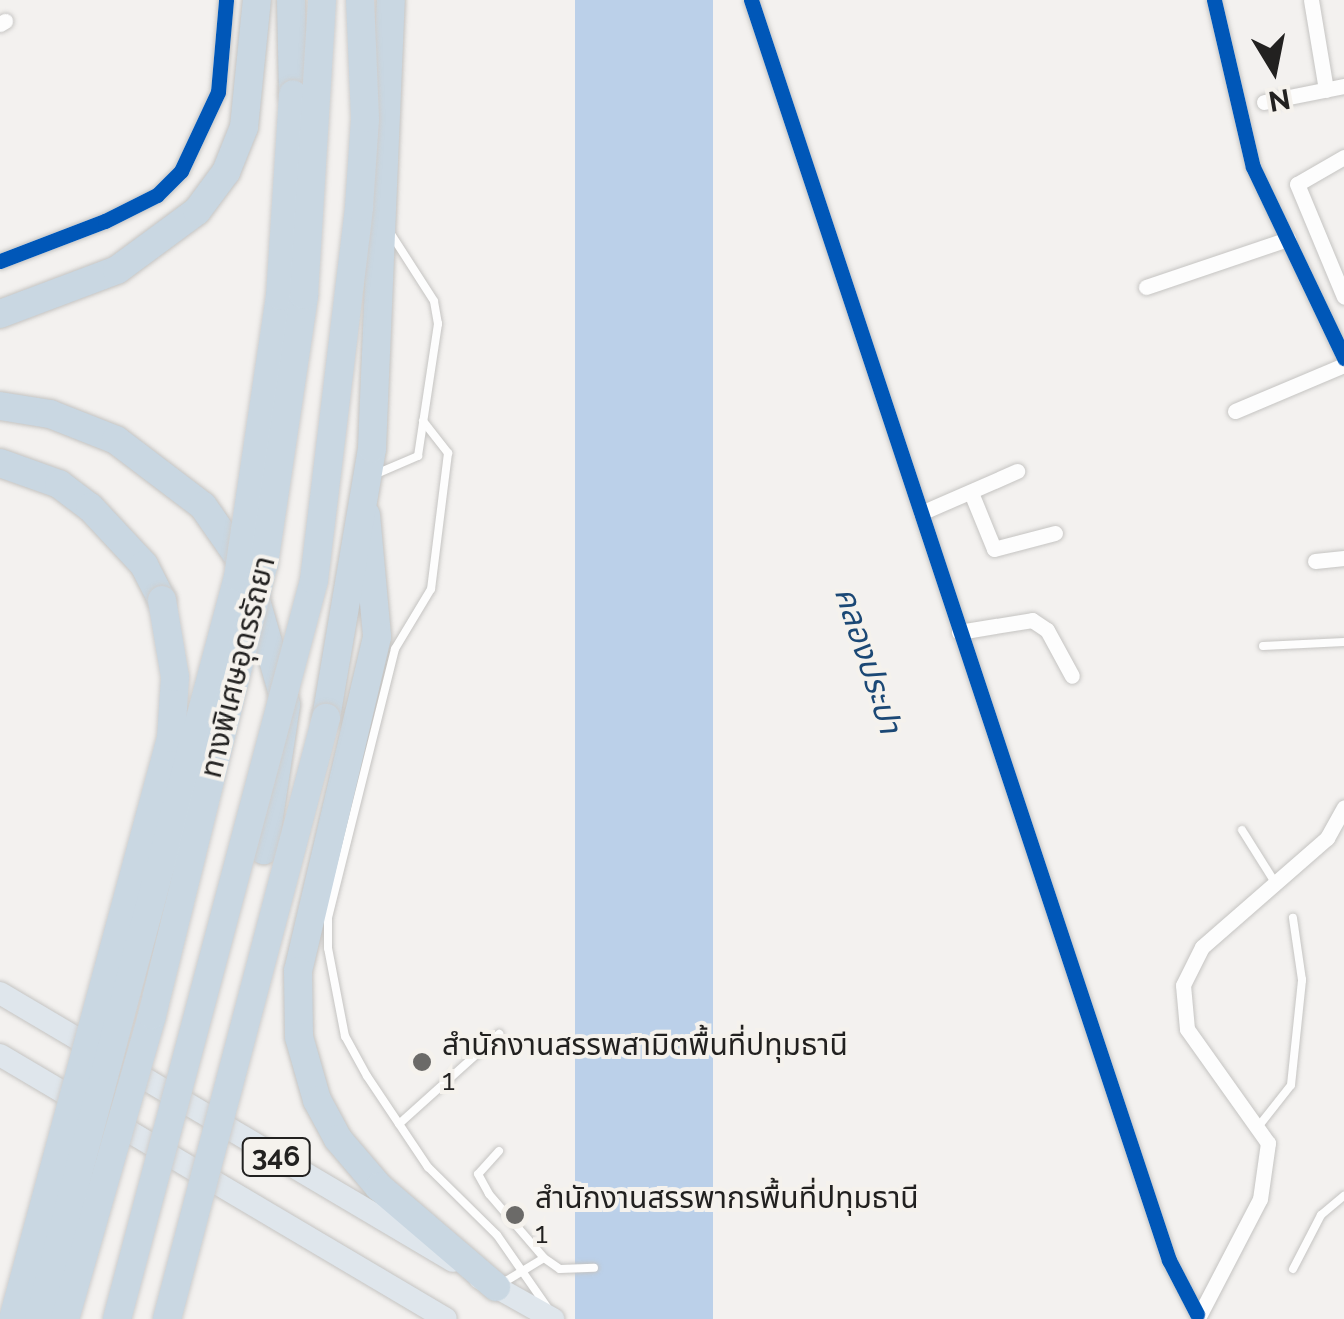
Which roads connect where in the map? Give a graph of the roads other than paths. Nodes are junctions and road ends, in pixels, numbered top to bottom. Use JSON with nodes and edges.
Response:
{"nodes":[{"id":1,"x":226,"y":0,"type":"edge"},
{"id":2,"x":256,"y":0,"type":"edge"},
{"id":3,"x":290,"y":0,"type":"edge"},
{"id":4,"x":322,"y":0,"type":"edge"},
{"id":5,"x":360,"y":0,"type":"edge"},
{"id":6,"x":752,"y":0,"type":"edge"},
{"id":7,"x":1214,"y":0,"type":"edge"},
{"id":8,"x":1311,"y":0,"type":"edge"},
{"id":9,"x":392,"y":12,"type":"edge"},
{"id":10,"x":1344,"y":86,"type":"edge"},
{"id":11,"x":1326,"y":90,"type":"junction"},
{"id":12,"x":1264,"y":102,"type":"dead end"},
{"id":13,"x":1344,"y":157,"type":"edge"},
{"id":14,"x":384,"y":224,"type":"junction"},
{"id":15,"x":1288,"y":239,"type":"junction"},
{"id":16,"x":0,"y":261,"type":"edge"},
{"id":17,"x":1146,"y":287,"type":"dead end"},
{"id":18,"x":1343,"y":291,"type":"edge"},
{"id":19,"x":0,"y":314,"type":"edge"},
{"id":20,"x":1344,"y":361,"type":"edge"},
{"id":21,"x":0,"y":406,"type":"edge"},
{"id":22,"x":1234,"y":410,"type":"dead end"},
{"id":23,"x":423,"y":420,"type":"junction"},
{"id":24,"x":0,"y":462,"type":"edge"},
{"id":25,"x":1017,"y":471,"type":"dead end"},
{"id":26,"x":370,"y":477,"type":"junction"},
{"id":27,"x":972,"y":495,"type":"junction"},
{"id":28,"x":921,"y":513,"type":"junction"},
{"id":29,"x":366,"y":515,"type":"junction"},
{"id":30,"x":1055,"y":533,"type":"dead end"},
{"id":31,"x":1344,"y":558,"type":"edge"},
{"id":32,"x":1315,"y":561,"type":"dead end"},
{"id":33,"x":960,"y":632,"type":"junction"},
{"id":34,"x":1344,"y":642,"type":"edge"},
{"id":35,"x":1264,"y":646,"type":"dead end"},
{"id":36,"x":1072,"y":676,"type":"dead end"},
{"id":37,"x":1344,"y":807,"type":"edge"},
{"id":38,"x":1242,"y":830,"type":"dead end"},
{"id":39,"x":1276,"y":884,"type":"junction"},
{"id":40,"x":1293,"y":918,"type":"dead end"},
{"id":41,"x":0,"y":993,"type":"edge"},
{"id":42,"x":500,"y":1034,"type":"dead end"},
{"id":43,"x":0,"y":1055,"type":"edge"},
{"id":44,"x":399,"y":1124,"type":"junction"},
{"id":45,"x":1258,"y":1127,"type":"junction"},
{"id":46,"x":500,"y":1150,"type":"dead end"},
{"id":47,"x":1344,"y":1196,"type":"edge"},
{"id":48,"x":544,"y":1258,"type":"junction"},
{"id":49,"x":594,"y":1268,"type":"dead end"},
{"id":50,"x":1293,"y":1269,"type":"dead end"},
{"id":51,"x":523,"y":1272,"type":"junction"},
{"id":52,"x":496,"y":1287,"type":"junction"},
{"id":53,"x":1198,"y":1316,"type":"edge"},
{"id":54,"x":13,"y":1319,"type":"edge"},
{"id":55,"x":39,"y":1319,"type":"edge"},
{"id":56,"x":66,"y":1319,"type":"edge"},
{"id":57,"x":117,"y":1319,"type":"edge"},
{"id":58,"x":134,"y":1319,"type":"edge"},
{"id":59,"x":167,"y":1319,"type":"edge"},
{"id":60,"x":446,"y":1319,"type":"edge"},
{"id":61,"x":554,"y":1319,"type":"edge"}],
"edges":[{"from":1,"to":16,"type":"street"},
{"from":2,"to":19,"type":"highway"},
{"from":3,"to":55,"type":"highway","bridge":true},
{"from":4,"to":56,"type":"highway","name":"ทางพิเศษอุดรรัถยา","bridge":true},
{"from":5,"to":57,"type":"highway","name":"ทางพิเศษอุดรรัถยา","bridge":true},
{"from":6,"to":28,"type":"street"},
{"from":7,"to":15,"type":"street"},
{"from":8,"to":11,"type":"street"},
{"from":9,"to":14,"type":"highway"},
{"from":10,"to":11,"type":"street"},
{"from":11,"to":12,"type":"street"},
{"from":13,"to":18,"type":"street"},
{"from":14,"to":23,"type":"lane"},
{"from":14,"to":26,"type":"highway"},
{"from":15,"to":17,"type":"street"},
{"from":15,"to":20,"type":"street"},
{"from":20,"to":22,"type":"street"},
{"from":21,"to":58,"type":"highway"},
{"from":23,"to":26,"type":"lane"},
{"from":23,"to":44,"type":"lane"},
{"from":24,"to":54,"type":"highway","bridge":true},
{"from":25,"to":27,"type":"street"},
{"from":26,"to":29,"type":"highway"},
{"from":27,"to":28,"type":"street"},
{"from":27,"to":30,"type":"street"},
{"from":28,"to":33,"type":"street"},
{"from":29,"to":52,"type":"highway"},
{"from":29,"to":59,"type":"highway","bridge":true},
{"from":31,"to":32,"type":"street"},
{"from":33,"to":36,"type":"street"},
{"from":33,"to":53,"type":"street"},
{"from":34,"to":35,"type":"lane"},
{"from":37,"to":39,"type":"street"},
{"from":38,"to":39,"type":"lane"},
{"from":39,"to":45,"type":"street"},
{"from":40,"to":45,"type":"lane"},
{"from":41,"to":52,"type":"main road","number":"346"},
{"from":42,"to":44,"type":"lane"},
{"from":43,"to":60,"type":"main road","number":"346"},
{"from":44,"to":51,"type":"lane"},
{"from":45,"to":53,"type":"street"},
{"from":46,"to":48,"type":"lane"},
{"from":47,"to":50,"type":"lane"},
{"from":48,"to":49,"type":"lane"},
{"from":48,"to":51,"type":"lane"},
{"from":51,"to":52,"type":"lane"},
{"from":51,"to":61,"type":"lane"},
{"from":52,"to":61,"type":"main road","number":"346"}]}
